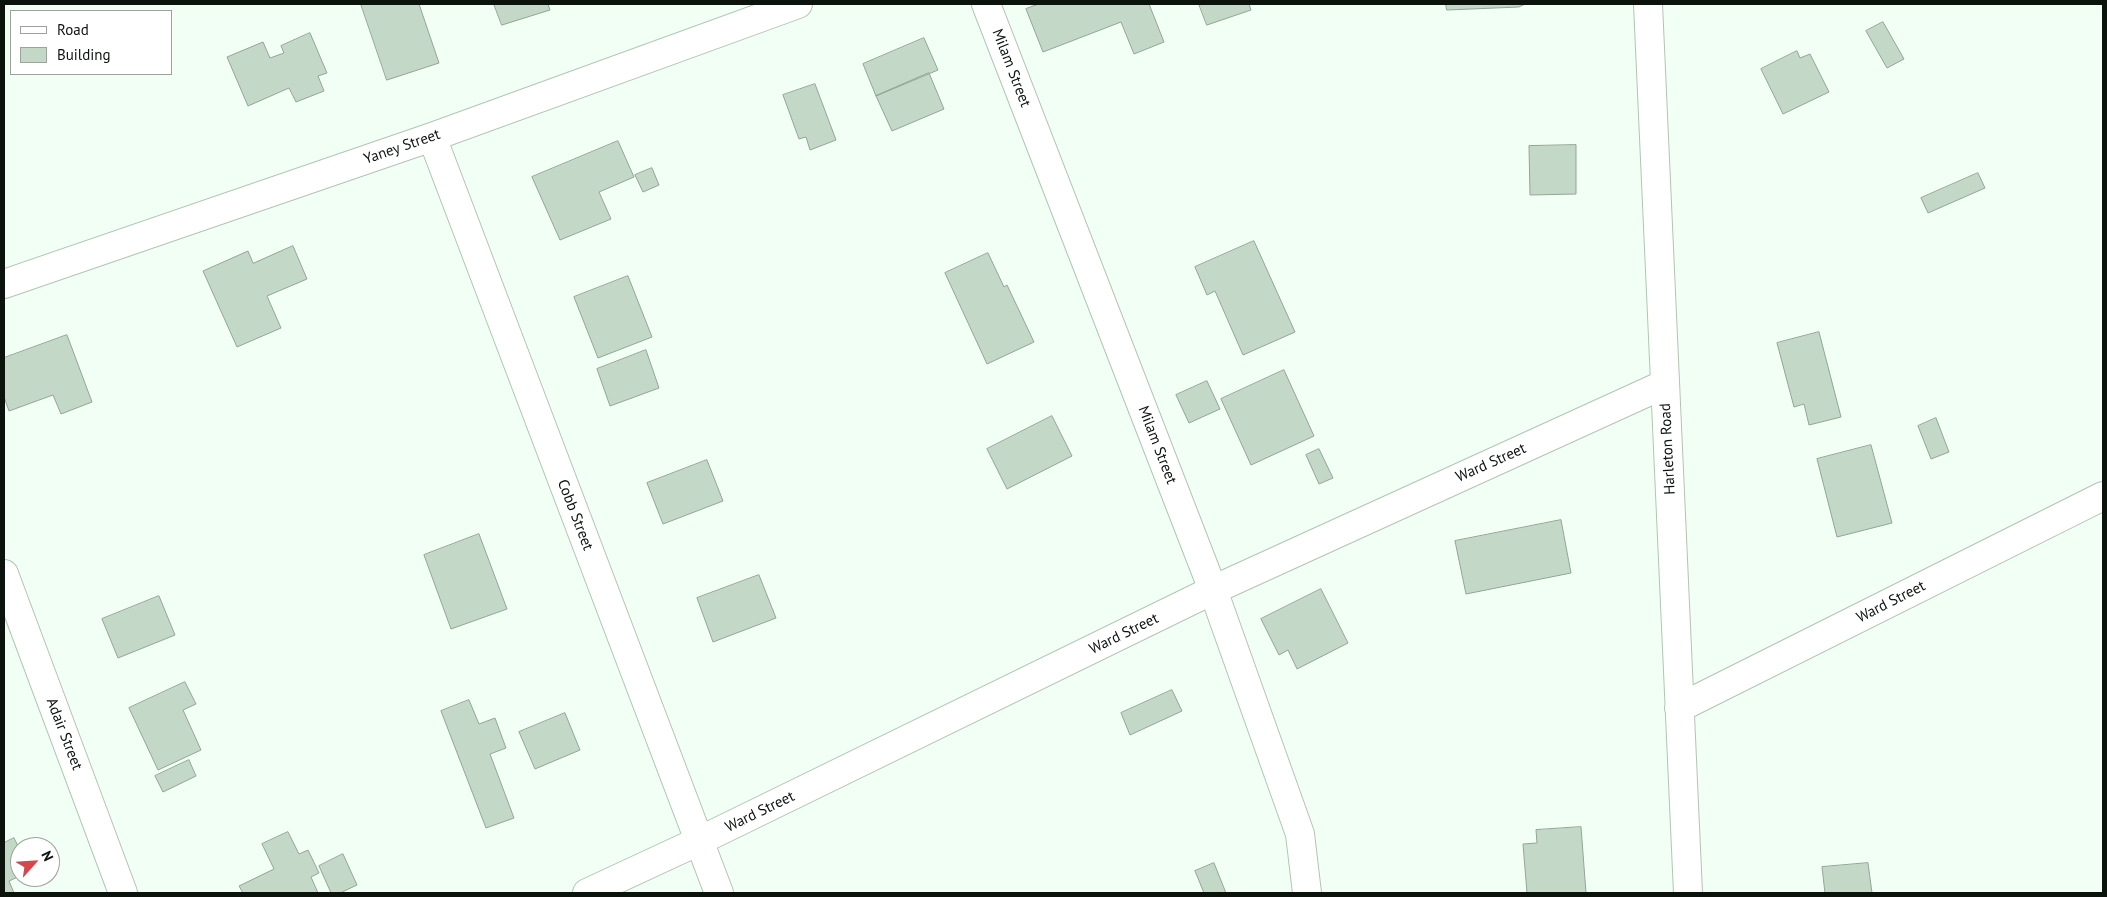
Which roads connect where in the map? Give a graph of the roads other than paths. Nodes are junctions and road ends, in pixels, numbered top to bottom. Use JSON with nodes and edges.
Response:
{"nodes":[{"id":1,"x":798,"y":4,"type":"edge"},
{"id":2,"x":986,"y":4,"type":"edge"},
{"id":3,"x":1648,"y":4,"type":"edge"},
{"id":4,"x":432,"y":137,"type":"junction"},
{"id":5,"x":4,"y":284,"type":"edge"},
{"id":6,"x":1665,"y":384,"type":"junction"},
{"id":7,"x":2103,"y":496,"type":"edge"},
{"id":8,"x":4,"y":574,"type":"edge"},
{"id":9,"x":1213,"y":590,"type":"junction"},
{"id":10,"x":1679,"y":708,"type":"junction"},
{"id":11,"x":699,"y":841,"type":"junction"},
{"id":12,"x":124,"y":893,"type":"edge"},
{"id":13,"x":587,"y":893,"type":"edge"},
{"id":14,"x":719,"y":893,"type":"edge"},
{"id":15,"x":1307,"y":893,"type":"edge"},
{"id":16,"x":1688,"y":893,"type":"edge"}],
"edges":[{"from":1,"to":4,"type":"street","name":"Yaney Street"},
{"from":2,"to":9,"type":"street","name":"Milam Street"},
{"from":3,"to":6,"type":"street","name":"Harleton Road"},
{"from":4,"to":5,"type":"street","name":"Yaney Street"},
{"from":4,"to":11,"type":"street","name":"Cobb Street"},
{"from":6,"to":9,"type":"street","name":"Ward Street"},
{"from":6,"to":10,"type":"street","name":"Harleton Road"},
{"from":7,"to":10,"type":"street","name":"Ward Street"},
{"from":8,"to":12,"type":"street","name":"Adair Street"},
{"from":9,"to":11,"type":"street","name":"Ward Street"},
{"from":9,"to":15,"type":"street","name":"Milam Street"},
{"from":10,"to":16,"type":"street","name":"Harleton Road"},
{"from":11,"to":13,"type":"street","name":"Ward Street"},
{"from":11,"to":14,"type":"street","name":"Cobb Street"}]}
